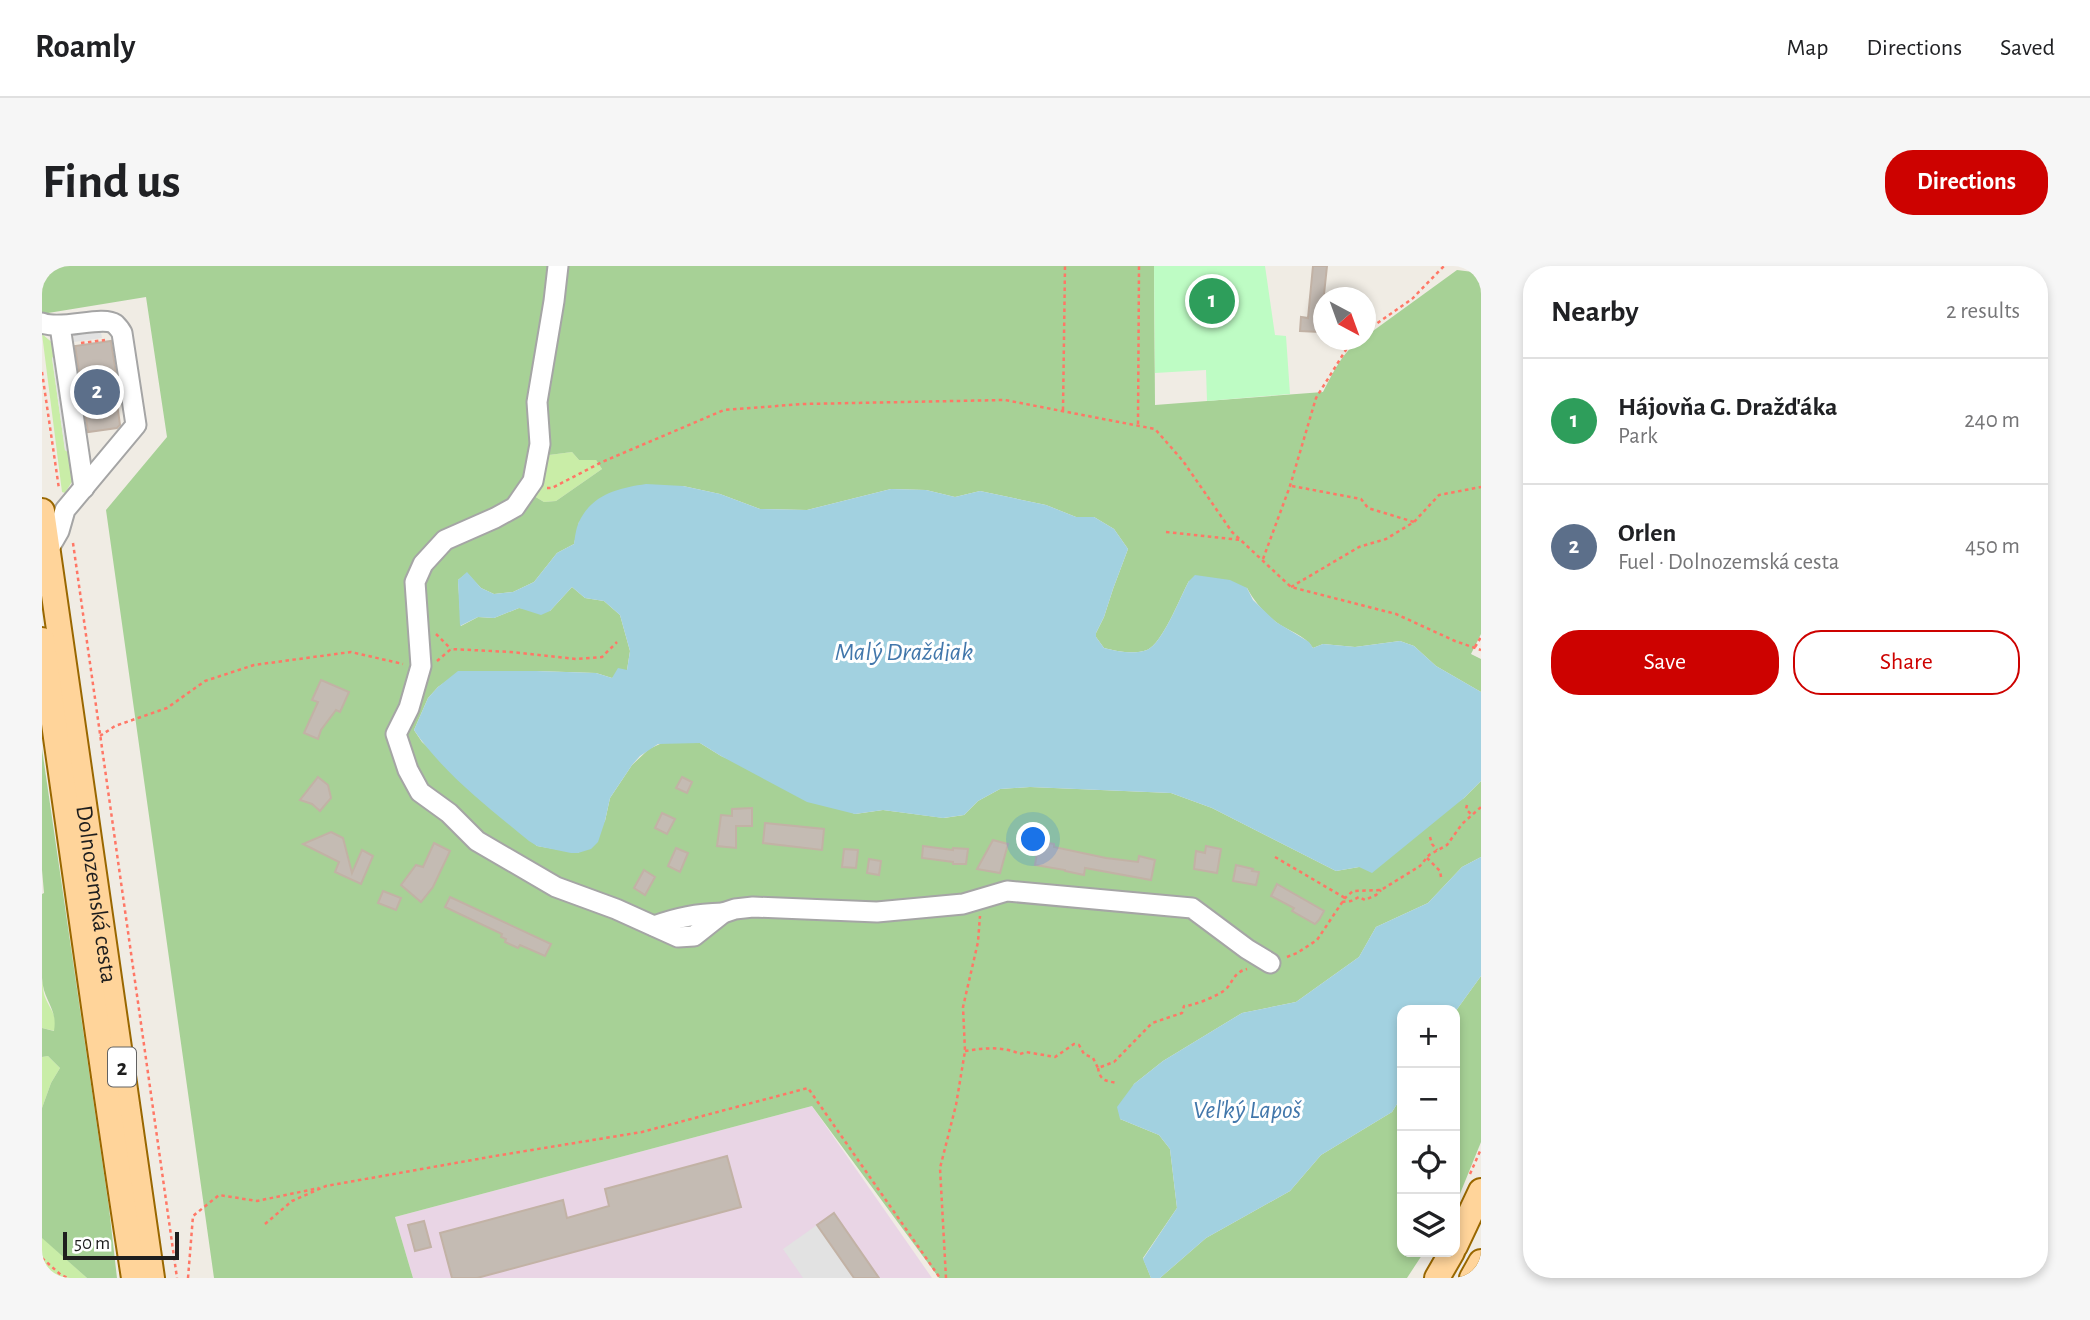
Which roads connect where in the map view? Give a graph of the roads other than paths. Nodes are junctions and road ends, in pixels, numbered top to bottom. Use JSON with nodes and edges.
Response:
{"nodes":[{"id":1,"x":558,"y":266,"type":"edge"},
{"id":2,"x":51,"y":325,"type":"edge"},
{"id":3,"x":84,"y":488,"type":"junction"},
{"id":4,"x":54,"y":510,"type":"edge"},
{"id":5,"x":42,"y":640,"type":"edge"},
{"id":6,"x":46,"y":683,"type":"edge"},
{"id":7,"x":1270,"y":963,"type":"road end"},
{"id":8,"x":1481,"y":1191,"type":"edge"},
{"id":9,"x":1460,"y":1235,"type":"edge"},
{"id":10,"x":1449,"y":1257,"type":"edge"},
{"id":11,"x":1481,"y":1262,"type":"edge"},
{"id":12,"x":134,"y":1278,"type":"edge"},
{"id":13,"x":152,"y":1278,"type":"edge"},
{"id":14,"x":1437,"y":1278,"type":"edge"},
{"id":15,"x":1472,"y":1278,"type":"edge"}],
"edges":[{"from":1,"to":7,"type":"street"},
{"from":2,"to":3,"type":"street"},
{"from":2,"to":3,"type":"street"},
{"from":3,"to":4,"type":"street"},
{"from":4,"to":13,"type":"main road","name":"Dolnozemská cesta","number":"2"},
{"from":5,"to":6,"type":"main road","name":"Dolnozemská cesta","number":"2"},
{"from":6,"to":12,"type":"main road","name":"Dolnozemská cesta","number":"2"},
{"from":8,"to":9,"type":"main road"},
{"from":10,"to":14,"type":"main road"},
{"from":11,"to":15,"type":"main road"}]}
